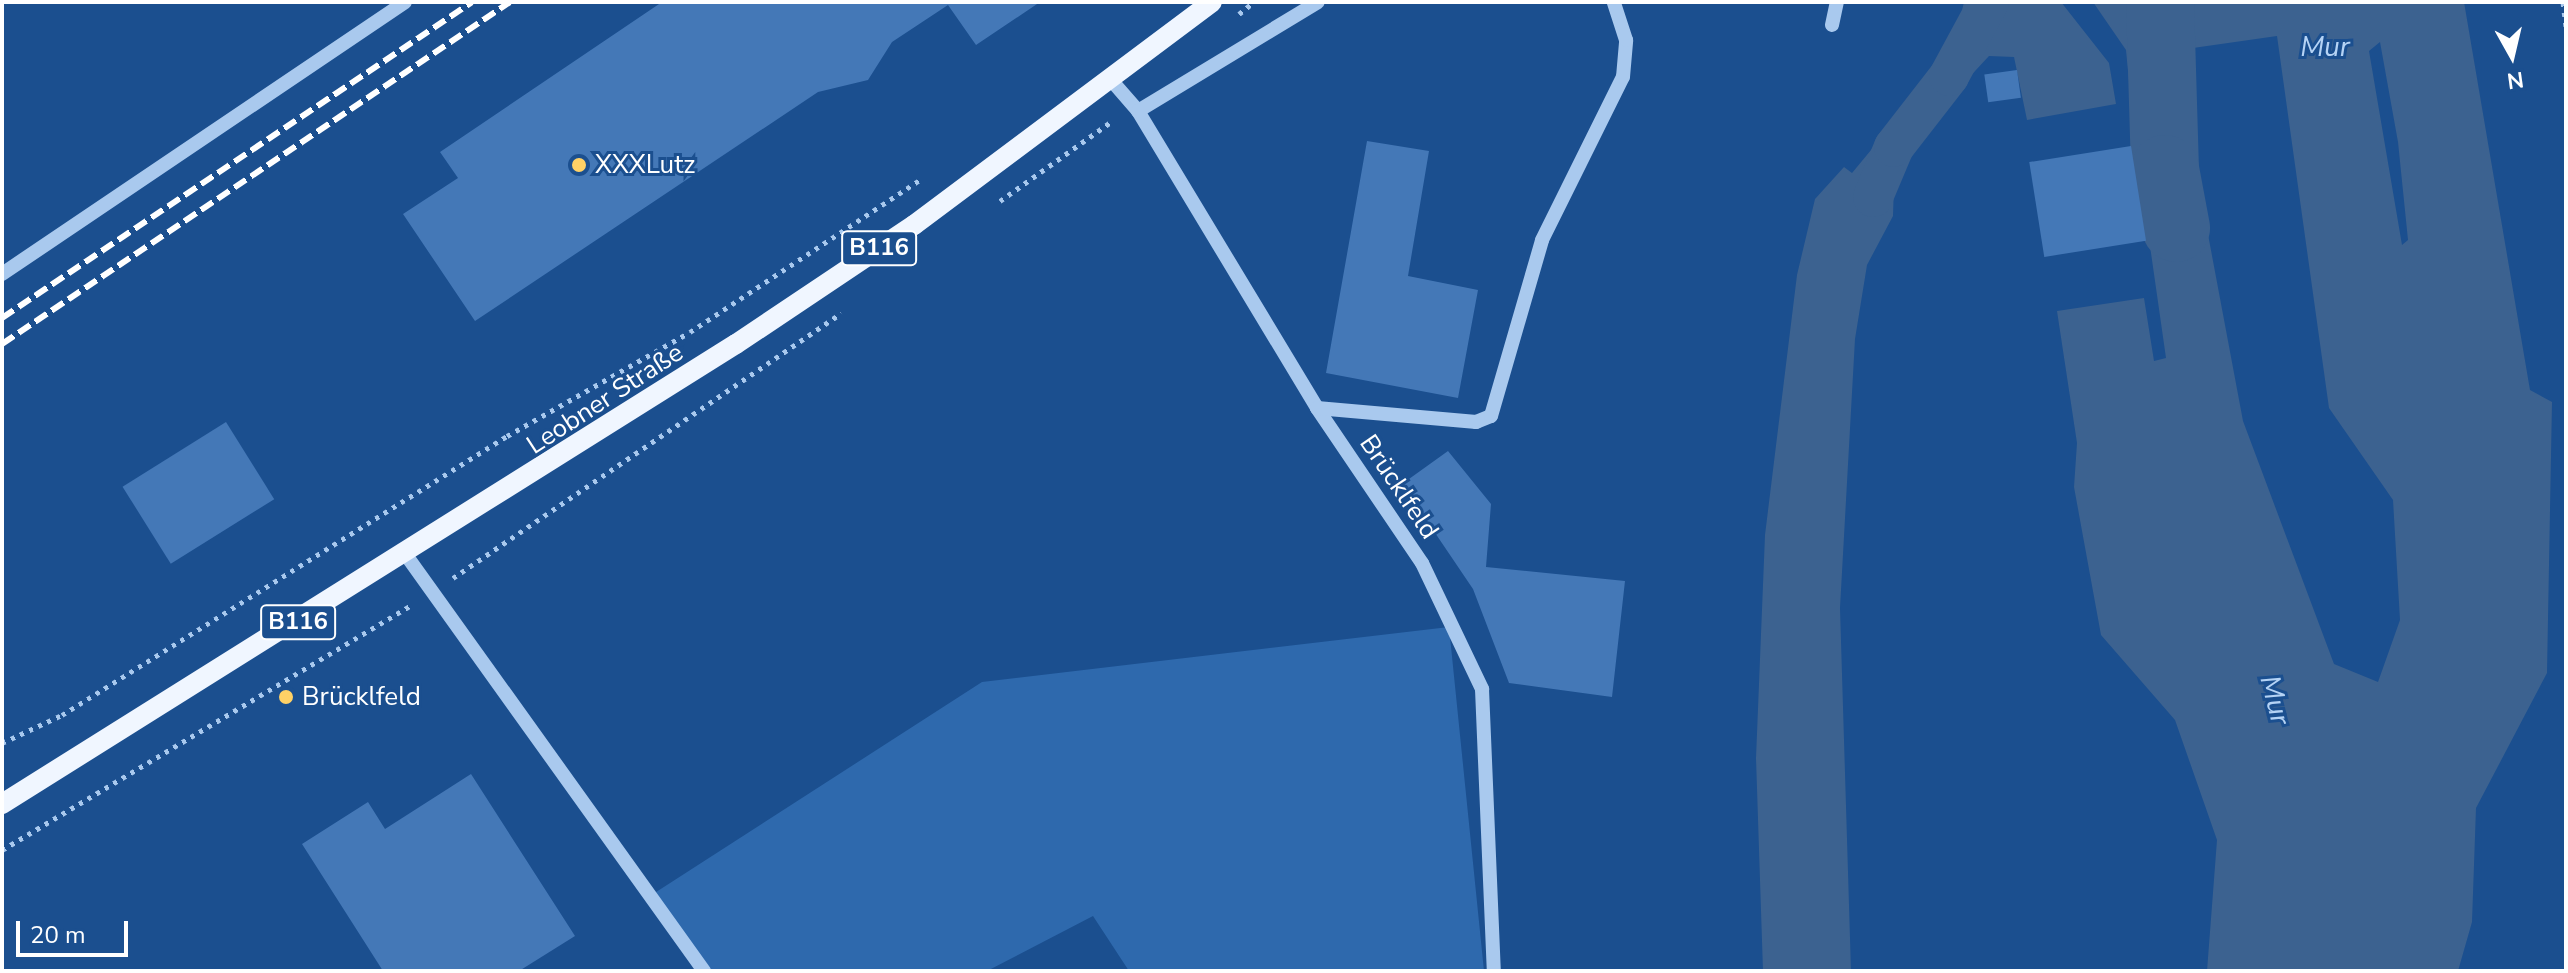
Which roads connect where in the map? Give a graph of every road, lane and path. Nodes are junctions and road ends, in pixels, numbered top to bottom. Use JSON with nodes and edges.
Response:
{"nodes":[{"id":1,"x":405,"y":2,"type":"edge"},
{"id":2,"x":1212,"y":2,"type":"edge"},
{"id":3,"x":1254,"y":2,"type":"edge"},
{"id":4,"x":1318,"y":2,"type":"edge"},
{"id":5,"x":1614,"y":2,"type":"edge"},
{"id":6,"x":1837,"y":2,"type":"edge"},
{"id":7,"x":2563,"y":2,"type":"edge"},
{"id":8,"x":1231,"y":21,"type":"dead end"},
{"id":9,"x":1832,"y":25,"type":"dead end"},
{"id":10,"x":2566,"y":27,"type":"edge"},
{"id":11,"x":1112,"y":81,"type":"junction"},
{"id":12,"x":1135,"y":108,"type":"junction"},
{"id":13,"x":928,"y":175,"type":"dead end"},
{"id":14,"x":988,"y":209,"type":"dead end"},
{"id":15,"x":2,"y":274,"type":"edge"},
{"id":16,"x":846,"y":309,"type":"dead end"},
{"id":17,"x":1317,"y":408,"type":"junction"},
{"id":18,"x":406,"y":555,"type":"junction"},
{"id":19,"x":432,"y":591,"type":"junction"},
{"id":20,"x":2,"y":743,"type":"edge"},
{"id":21,"x":2,"y":804,"type":"edge"},
{"id":22,"x":2,"y":850,"type":"edge"},
{"id":23,"x":704,"y":971,"type":"edge"},
{"id":24,"x":1494,"y":971,"type":"edge"}],
"edges":[{"from":1,"to":15,"type":"street"},
{"from":2,"to":11,"type":"main road","name":"Leobner Straße","number":"B116"},
{"from":3,"to":8,"type":"path"},
{"from":4,"to":12,"type":"street"},
{"from":5,"to":17,"type":"street"},
{"from":6,"to":9,"type":"street"},
{"from":7,"to":10,"type":"path"},
{"from":11,"to":12,"type":"street","name":"Brücklfeld"},
{"from":11,"to":18,"type":"main road","name":"Leobner Straße","number":"B116"},
{"from":12,"to":14,"type":"path"},
{"from":12,"to":17,"type":"street","name":"Brücklfeld"},
{"from":13,"to":20,"type":"path"},
{"from":16,"to":19,"type":"path"},
{"from":17,"to":24,"type":"street","name":"Brücklfeld"},
{"from":18,"to":19,"type":"street"},
{"from":18,"to":21,"type":"main road","name":"Leobner Straße","number":"B116"},
{"from":19,"to":22,"type":"path"},
{"from":19,"to":23,"type":"street"}]}
